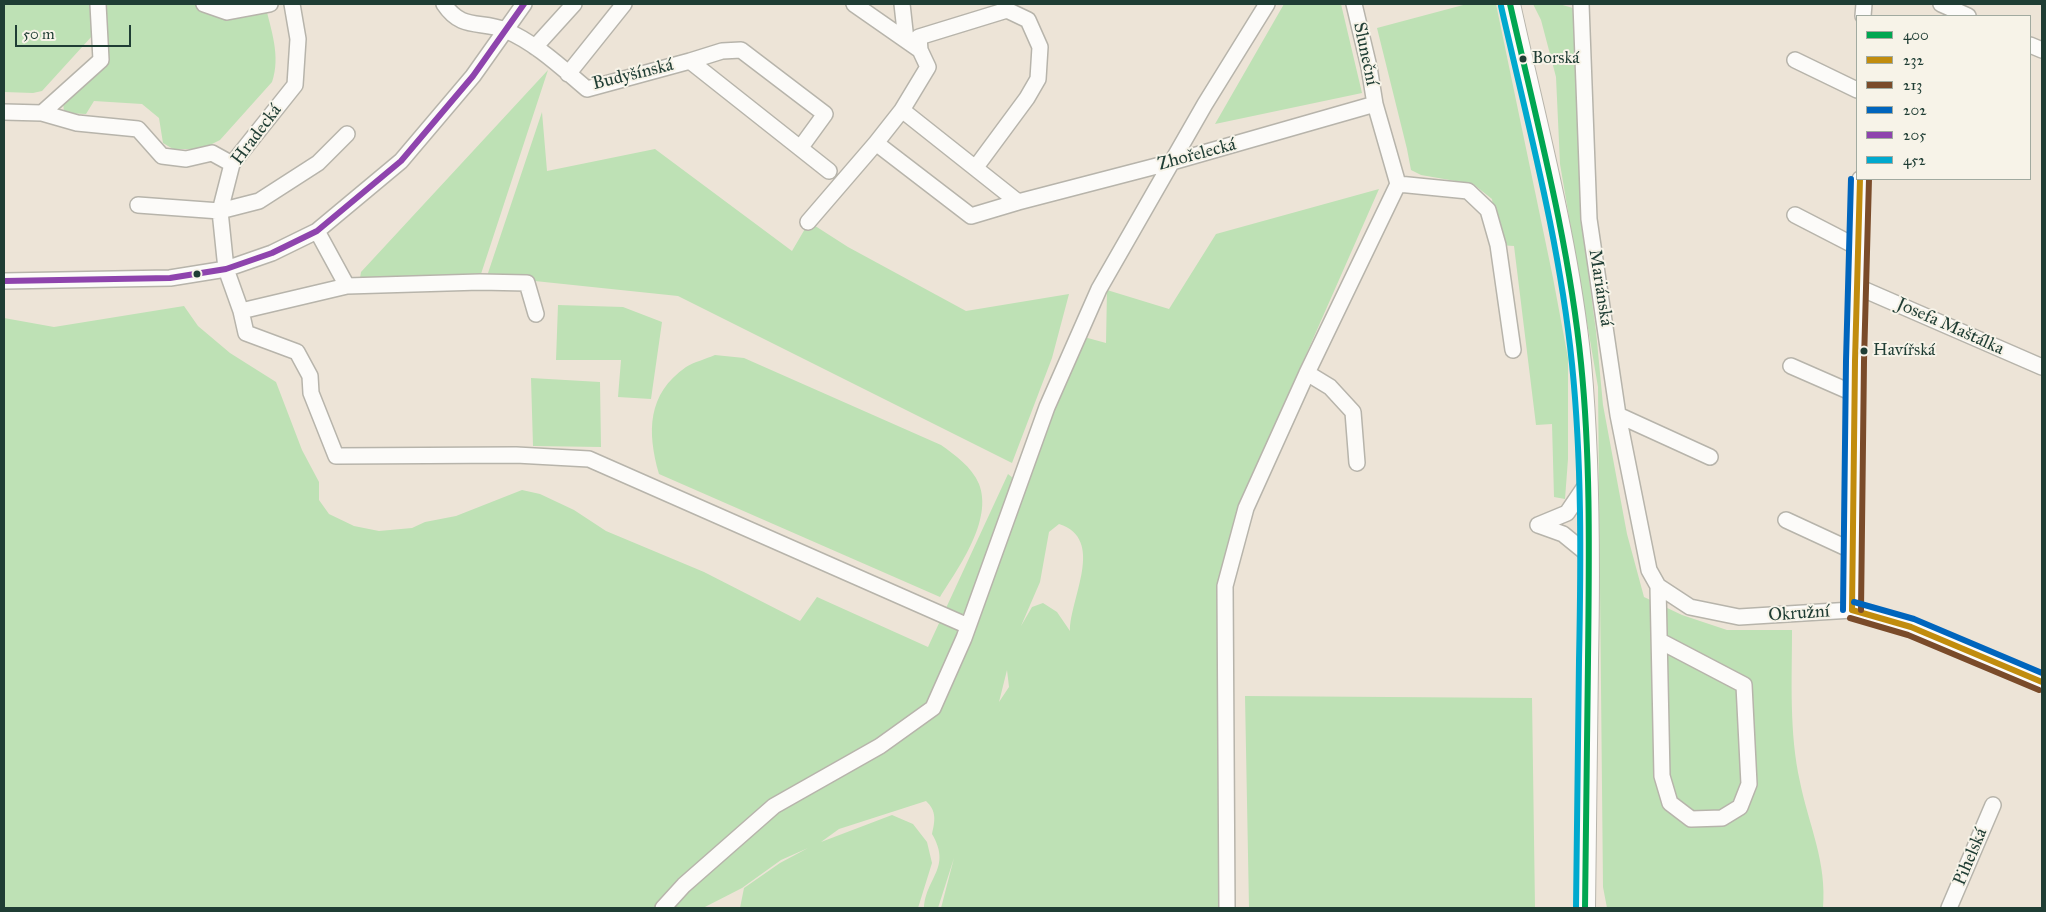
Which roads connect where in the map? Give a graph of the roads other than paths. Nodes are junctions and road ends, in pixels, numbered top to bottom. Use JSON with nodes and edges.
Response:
{"nodes":[{"id":1,"x":98,"y":4,"type":"edge"},
{"id":2,"x":204,"y":4,"type":"edge"},
{"id":3,"x":270,"y":4,"type":"edge"},
{"id":4,"x":292,"y":4,"type":"edge"},
{"id":5,"x":444,"y":4,"type":"edge"},
{"id":6,"x":524,"y":4,"type":"edge"},
{"id":7,"x":574,"y":4,"type":"edge"},
{"id":8,"x":624,"y":4,"type":"edge"},
{"id":9,"x":854,"y":4,"type":"edge"},
{"id":10,"x":902,"y":4,"type":"edge"},
{"id":11,"x":1266,"y":4,"type":"edge"},
{"id":12,"x":1354,"y":4,"type":"edge"},
{"id":13,"x":1510,"y":4,"type":"edge"},
{"id":14,"x":1581,"y":4,"type":"edge"},
{"id":15,"x":1941,"y":4,"type":"edge"},
{"id":16,"x":1966,"y":15,"type":"edge"},
{"id":17,"x":505,"y":30,"type":"junction"},
{"id":18,"x":915,"y":42,"type":"junction"},
{"id":19,"x":535,"y":47,"type":"junction"},
{"id":20,"x":1795,"y":60,"type":"dead end"},
{"id":21,"x":690,"y":61,"type":"junction"},
{"id":22,"x":568,"y":74,"type":"junction"},
{"id":23,"x":1856,"y":90,"type":"edge"},
{"id":24,"x":1375,"y":104,"type":"junction"},
{"id":25,"x":902,"y":110,"type":"junction"},
{"id":26,"x":4,"y":112,"type":"edge"},
{"id":27,"x":42,"y":113,"type":"junction"},
{"id":28,"x":347,"y":134,"type":"dead end"},
{"id":29,"x":876,"y":143,"type":"junction"},
{"id":30,"x":801,"y":147,"type":"junction"},
{"id":31,"x":1172,"y":162,"type":"junction"},
{"id":32,"x":232,"y":164,"type":"junction"},
{"id":33,"x":976,"y":167,"type":"junction"},
{"id":34,"x":829,"y":171,"type":"dead end"},
{"id":35,"x":1860,"y":180,"type":"edge"},
{"id":36,"x":1398,"y":184,"type":"junction"},
{"id":37,"x":1018,"y":202,"type":"junction"},
{"id":38,"x":138,"y":205,"type":"dead end"},
{"id":39,"x":220,"y":211,"type":"junction"},
{"id":40,"x":1795,"y":215,"type":"dead end"},
{"id":41,"x":808,"y":222,"type":"dead end"},
{"id":42,"x":317,"y":231,"type":"junction"},
{"id":43,"x":1859,"y":248,"type":"junction"},
{"id":44,"x":226,"y":269,"type":"junction"},
{"id":45,"x":4,"y":281,"type":"edge"},
{"id":46,"x":346,"y":286,"type":"junction"},
{"id":47,"x":1858,"y":286,"type":"junction"},
{"id":48,"x":241,"y":311,"type":"junction"},
{"id":49,"x":536,"y":314,"type":"dead end"},
{"id":50,"x":1513,"y":350,"type":"dead end"},
{"id":51,"x":1790,"y":366,"type":"dead end"},
{"id":52,"x":2042,"y":367,"type":"edge"},
{"id":53,"x":1307,"y":373,"type":"junction"},
{"id":54,"x":1855,"y":394,"type":"junction"},
{"id":55,"x":1618,"y":415,"type":"junction"},
{"id":56,"x":1710,"y":457,"type":"dead end"},
{"id":57,"x":1357,"y":464,"type":"dead end"},
{"id":58,"x":1588,"y":482,"type":"junction"},
{"id":59,"x":1786,"y":520,"type":"dead end"},
{"id":60,"x":1853,"y":551,"type":"junction"},
{"id":61,"x":1590,"y":556,"type":"junction"},
{"id":62,"x":1649,"y":570,"type":"joint"},
{"id":63,"x":1658,"y":586,"type":"junction"},
{"id":64,"x":1852,"y":610,"type":"junction"},
{"id":65,"x":968,"y":626,"type":"junction"},
{"id":66,"x":1660,"y":641,"type":"junction"},
{"id":67,"x":2042,"y":682,"type":"edge"},
{"id":68,"x":1993,"y":805,"type":"dead end"},
{"id":69,"x":663,"y":908,"type":"edge"},
{"id":70,"x":1227,"y":908,"type":"edge"},
{"id":71,"x":1585,"y":908,"type":"edge"},
{"id":72,"x":1949,"y":908,"type":"edge"}],
"edges":[{"from":1,"to":27,"type":"street"},
{"from":2,"to":3,"type":"street"},
{"from":4,"to":32,"type":"street","name":"Hradecká"},
{"from":5,"to":17,"type":"street","name":"Budyšínská"},
{"from":6,"to":17,"type":"street"},
{"from":7,"to":19,"type":"street"},
{"from":8,"to":22,"type":"street"},
{"from":9,"to":18,"type":"street"},
{"from":10,"to":18,"type":"street"},
{"from":11,"to":31,"type":"street"},
{"from":12,"to":24,"type":"street","name":"Sluneční"},
{"from":13,"to":58,"type":"main road"},
{"from":14,"to":55,"type":"street","name":"Mariánská"},
{"from":15,"to":16,"type":"street"},
{"from":17,"to":19,"type":"street","name":"Budyšínská"},
{"from":17,"to":42,"type":"street"},
{"from":18,"to":25,"type":"street"},
{"from":18,"to":33,"type":"street"},
{"from":19,"to":22,"type":"street","name":"Budyšínská"},
{"from":20,"to":23,"type":"street"},
{"from":21,"to":22,"type":"street","name":"Budyšínská"},
{"from":21,"to":30,"type":"street","name":"Budyšínská"},
{"from":21,"to":30,"type":"street","name":"Budyšínská"},
{"from":24,"to":31,"type":"street","name":"Zhořelecká"},
{"from":24,"to":36,"type":"street","name":"Sluneční"},
{"from":25,"to":29,"type":"street"},
{"from":25,"to":33,"type":"street"},
{"from":26,"to":27,"type":"street"},
{"from":27,"to":32,"type":"street"},
{"from":28,"to":39,"type":"street"},
{"from":29,"to":37,"type":"street","name":"Zhořelecká"},
{"from":29,"to":41,"type":"street"},
{"from":30,"to":34,"type":"street","name":"Budyšínská"},
{"from":31,"to":37,"type":"street","name":"Zhořelecká"},
{"from":31,"to":65,"type":"street"},
{"from":32,"to":39,"type":"street","name":"Hradecká"},
{"from":33,"to":37,"type":"street"},
{"from":35,"to":43,"type":"street"},
{"from":36,"to":50,"type":"street"},
{"from":36,"to":53,"type":"street"},
{"from":38,"to":39,"type":"street"},
{"from":39,"to":44,"type":"street","name":"Hradecká"},
{"from":40,"to":43,"type":"street"},
{"from":42,"to":44,"type":"street"},
{"from":42,"to":46,"type":"street"},
{"from":43,"to":47,"type":"street"},
{"from":44,"to":45,"type":"street"},
{"from":44,"to":48,"type":"street","name":"Hradecká"},
{"from":46,"to":48,"type":"street"},
{"from":46,"to":49,"type":"street"},
{"from":47,"to":52,"type":"street","name":"Josefa Maštálka"},
{"from":47,"to":54,"type":"street"},
{"from":48,"to":65,"type":"street","name":"Hradecká"},
{"from":51,"to":54,"type":"street"},
{"from":53,"to":57,"type":"street"},
{"from":53,"to":70,"type":"street"},
{"from":54,"to":60,"type":"street"},
{"from":55,"to":56,"type":"street"},
{"from":55,"to":62,"type":"street","name":"Mariánská"},
{"from":58,"to":61,"type":"main road"},
{"from":58,"to":61,"type":"street"},
{"from":59,"to":60,"type":"street"},
{"from":60,"to":64,"type":"street"},
{"from":61,"to":71,"type":"main road"},
{"from":62,"to":63,"type":"street","name":"Okružní"},
{"from":63,"to":64,"type":"street","name":"Okružní"},
{"from":63,"to":66,"type":"street"},
{"from":64,"to":67,"type":"street","name":"Okružní"},
{"from":65,"to":69,"type":"street"},
{"from":66,"to":66,"type":"street"},
{"from":68,"to":72,"type":"street","name":"Pihelská"}]}
